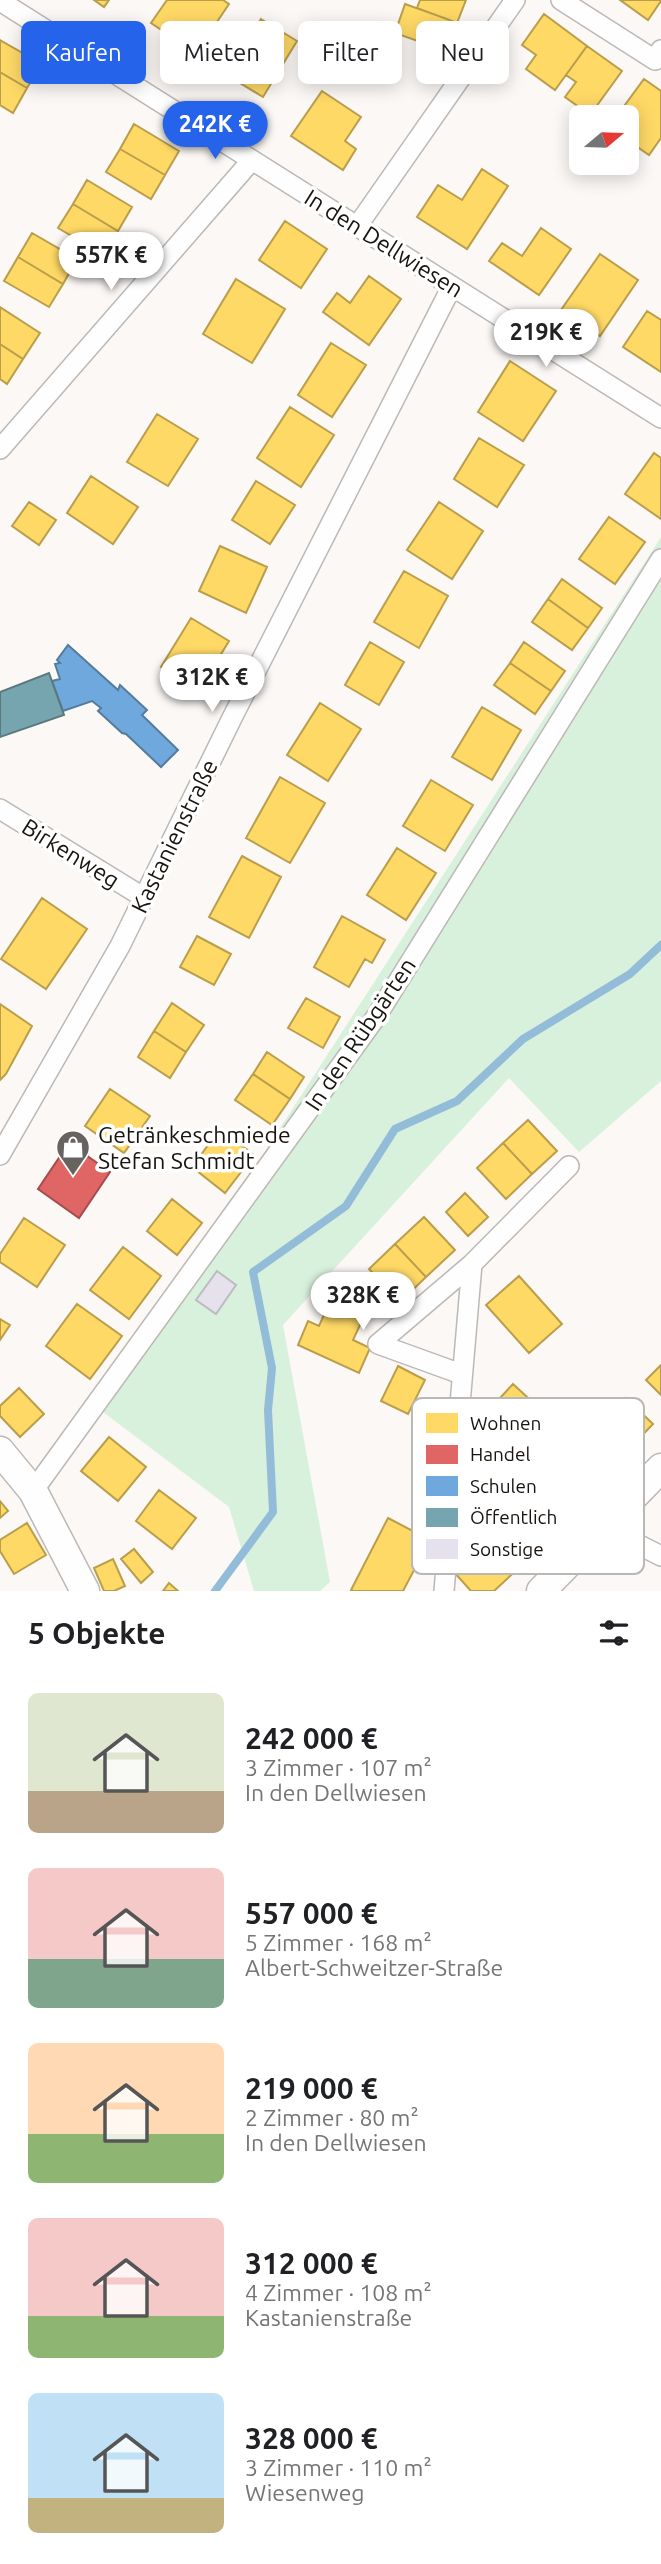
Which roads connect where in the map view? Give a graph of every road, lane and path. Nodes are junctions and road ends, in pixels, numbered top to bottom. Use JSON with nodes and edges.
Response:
{"nodes":[{"id":1,"x":515,"y":0,"type":"edge"},
{"id":2,"x":561,"y":0,"type":"edge"},
{"id":3,"x":0,"y":1,"type":"edge"},
{"id":4,"x":661,"y":50,"type":"edge"},
{"id":5,"x":251,"y":160,"type":"junction"},
{"id":6,"x":358,"y":225,"type":"junction"},
{"id":7,"x":452,"y":286,"type":"junction"},
{"id":8,"x":661,"y":418,"type":"edge"},
{"id":9,"x":0,"y":449,"type":"edge"},
{"id":10,"x":661,"y":559,"type":"edge"},
{"id":11,"x":0,"y":809,"type":"edge"},
{"id":12,"x":143,"y":897,"type":"junction"},
{"id":13,"x":3,"y":1145,"type":"edge"},
{"id":14,"x":569,"y":1166,"type":"dead end"},
{"id":15,"x":472,"y":1264,"type":"junction"},
{"id":16,"x":461,"y":1374,"type":"junction"},
{"id":17,"x":459,"y":1398,"type":"edge"},
{"id":18,"x":0,"y":1451,"type":"edge"},
{"id":19,"x":661,"y":1468,"type":"edge"},
{"id":20,"x":644,"y":1486,"type":"edge"},
{"id":21,"x":33,"y":1491,"type":"junction"},
{"id":22,"x":644,"y":1547,"type":"edge"},
{"id":23,"x":661,"y":1556,"type":"edge"},
{"id":24,"x":558,"y":1574,"type":"edge"},
{"id":25,"x":85,"y":1591,"type":"edge"},
{"id":26,"x":541,"y":1591,"type":"edge"}],
"edges":[{"from":1,"to":6,"type":"street"},
{"from":2,"to":4,"type":"street"},
{"from":3,"to":5,"type":"street","name":"In den Dellwiesen"},
{"from":5,"to":6,"type":"street","name":"In den Dellwiesen"},
{"from":5,"to":9,"type":"street"},
{"from":6,"to":7,"type":"street","name":"In den Dellwiesen"},
{"from":7,"to":8,"type":"street","name":"In den Dellwiesen"},
{"from":7,"to":12,"type":"street","name":"Kastanienstraße"},
{"from":10,"to":21,"type":"street","name":"In den Rübgärten"},
{"from":11,"to":12,"type":"street","name":"Birkenweg"},
{"from":12,"to":13,"type":"street","name":"Kastanienstraße"},
{"from":14,"to":15,"type":"street"},
{"from":15,"to":16,"type":"street"},
{"from":15,"to":16,"type":"street"},
{"from":16,"to":17,"type":"street"},
{"from":18,"to":21,"type":"street"},
{"from":19,"to":20,"type":"street"},
{"from":21,"to":25,"type":"street"},
{"from":22,"to":23,"type":"street"},
{"from":24,"to":26,"type":"street"}]}
